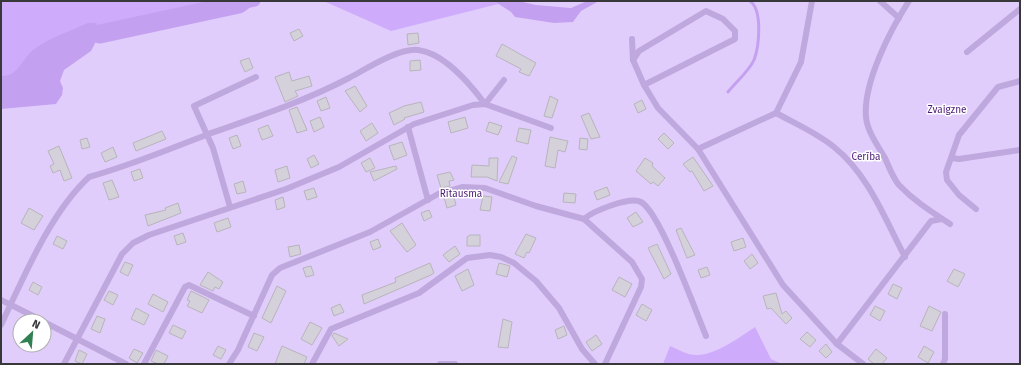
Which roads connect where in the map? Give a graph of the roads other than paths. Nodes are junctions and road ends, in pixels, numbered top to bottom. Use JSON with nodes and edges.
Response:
{"nodes":[{"id":1,"x":812,"y":1,"type":"edge"},
{"id":2,"x":880,"y":1,"type":"edge"},
{"id":3,"x":909,"y":1,"type":"edge"},
{"id":4,"x":1020,"y":8,"type":"edge"},
{"id":5,"x":899,"y":18,"type":"junction"},
{"id":6,"x":632,"y":39,"type":"dead end"},
{"id":7,"x":967,"y":52,"type":"dead end"},
{"id":8,"x":633,"y":60,"type":"junction"},
{"id":9,"x":256,"y":77,"type":"dead end"},
{"id":10,"x":504,"y":80,"type":"dead end"},
{"id":11,"x":1020,"y":81,"type":"edge"},
{"id":12,"x":644,"y":85,"type":"junction"},
{"id":13,"x":485,"y":104,"type":"junction"},
{"id":14,"x":776,"y":113,"type":"junction"},
{"id":15,"x":408,"y":127,"type":"junction"},
{"id":16,"x":551,"y":128,"type":"dead end"},
{"id":17,"x":207,"y":135,"type":"junction"},
{"id":18,"x":698,"y":149,"type":"junction"},
{"id":19,"x":1020,"y":150,"type":"edge"},
{"id":20,"x":952,"y":158,"type":"junction"},
{"id":21,"x":428,"y":200,"type":"junction"},
{"id":22,"x":230,"y":207,"type":"junction"},
{"id":23,"x":976,"y":209,"type":"dead end"},
{"id":24,"x":584,"y":219,"type":"junction"},
{"id":25,"x":942,"y":219,"type":"junction"},
{"id":26,"x":950,"y":224,"type":"dead end"},
{"id":27,"x":905,"y":256,"type":"junction"},
{"id":28,"x":1,"y":300,"type":"edge"},
{"id":29,"x":11,"y":305,"type":"junction"},
{"id":30,"x":27,"y":313,"type":"edge"},
{"id":31,"x":945,"y":314,"type":"dead end"},
{"id":32,"x":254,"y":316,"type":"junction"},
{"id":33,"x":1,"y":325,"type":"edge"},
{"id":34,"x":52,"y":326,"type":"edge"},
{"id":35,"x":706,"y":336,"type":"dead end"},
{"id":36,"x":77,"y":338,"type":"junction"},
{"id":37,"x":837,"y":344,"type":"junction"},
{"id":38,"x":64,"y":364,"type":"edge"},
{"id":39,"x":126,"y":364,"type":"edge"},
{"id":40,"x":144,"y":364,"type":"edge"},
{"id":41,"x":229,"y":364,"type":"edge"},
{"id":42,"x":312,"y":364,"type":"edge"},
{"id":43,"x":440,"y":364,"type":"edge"},
{"id":44,"x":455,"y":364,"type":"edge"},
{"id":45,"x":595,"y":364,"type":"edge"},
{"id":46,"x":605,"y":364,"type":"edge"},
{"id":47,"x":863,"y":364,"type":"edge"},
{"id":48,"x":943,"y":364,"type":"edge"}],
"edges":[{"from":1,"to":14,"type":"lane"},
{"from":2,"to":5,"type":"lane"},
{"from":3,"to":5,"type":"lane"},
{"from":4,"to":7,"type":"lane"},
{"from":5,"to":25,"type":"lane"},
{"from":6,"to":8,"type":"lane"},
{"from":8,"to":12,"type":"lane"},
{"from":8,"to":12,"type":"lane"},
{"from":9,"to":17,"type":"lane"},
{"from":10,"to":13,"type":"lane"},
{"from":11,"to":20,"type":"lane"},
{"from":12,"to":18,"type":"lane"},
{"from":13,"to":15,"type":"lane"},
{"from":13,"to":16,"type":"lane"},
{"from":13,"to":17,"type":"lane"},
{"from":14,"to":18,"type":"lane"},
{"from":14,"to":27,"type":"lane"},
{"from":15,"to":21,"type":"lane"},
{"from":15,"to":22,"type":"lane"},
{"from":17,"to":22,"type":"lane"},
{"from":17,"to":29,"type":"lane"},
{"from":18,"to":37,"type":"lane"},
{"from":19,"to":20,"type":"lane"},
{"from":20,"to":23,"type":"lane"},
{"from":21,"to":24,"type":"lane"},
{"from":21,"to":32,"type":"lane"},
{"from":22,"to":36,"type":"lane"},
{"from":24,"to":35,"type":"lane"},
{"from":24,"to":46,"type":"lane"},
{"from":25,"to":26,"type":"lane"},
{"from":25,"to":27,"type":"lane"},
{"from":27,"to":37,"type":"lane"},
{"from":28,"to":29,"type":"lane"},
{"from":29,"to":30,"type":"lane"},
{"from":29,"to":33,"type":"lane"},
{"from":31,"to":48,"type":"lane"},
{"from":32,"to":40,"type":"lane"},
{"from":32,"to":41,"type":"lane"},
{"from":34,"to":36,"type":"lane"},
{"from":36,"to":38,"type":"lane"},
{"from":36,"to":39,"type":"lane"},
{"from":37,"to":47,"type":"lane"},
{"from":42,"to":45,"type":"lane"},
{"from":43,"to":44,"type":"lane"}]}
